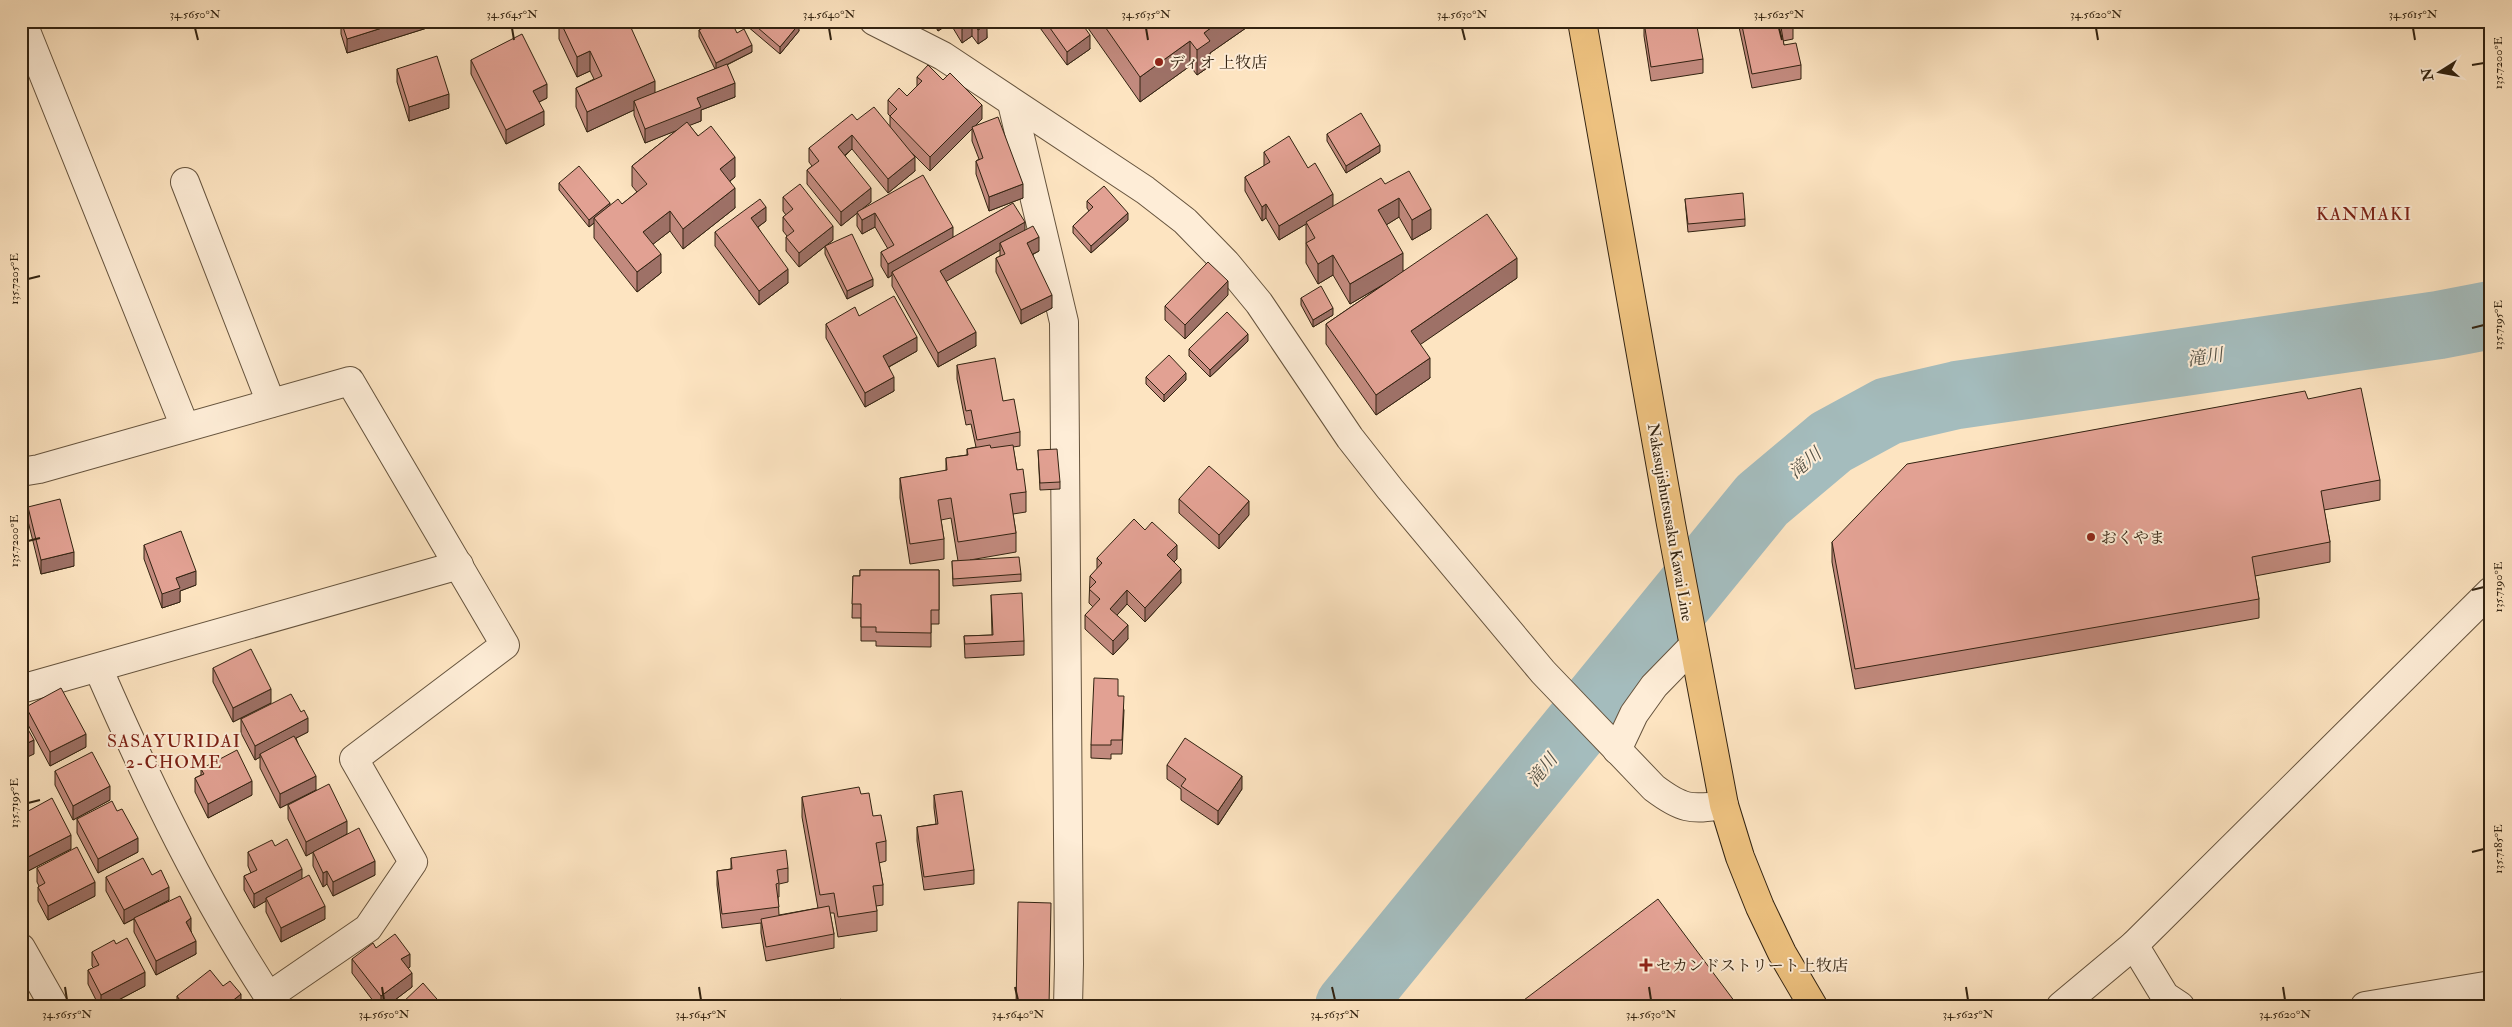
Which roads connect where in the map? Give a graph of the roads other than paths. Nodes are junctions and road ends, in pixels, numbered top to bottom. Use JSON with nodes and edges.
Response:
{"nodes":[{"id":1,"x":22,"y":21,"type":"edge"},
{"id":2,"x":874,"y":21,"type":"edge"},
{"id":3,"x":1582,"y":21,"type":"edge"},
{"id":4,"x":1012,"y":103,"type":"junction"},
{"id":5,"x":185,"y":182,"type":"dead end"},
{"id":6,"x":271,"y":403,"type":"junction"},
{"id":7,"x":186,"y":427,"type":"junction"},
{"id":8,"x":21,"y":472,"type":"edge"},
{"id":9,"x":459,"y":565,"type":"junction"},
{"id":10,"x":2491,"y":591,"type":"edge"},
{"id":11,"x":1693,"y":646,"type":"junction"},
{"id":12,"x":98,"y":668,"type":"junction"},
{"id":13,"x":21,"y":689,"type":"edge"},
{"id":14,"x":1617,"y":750,"type":"junction"},
{"id":15,"x":1724,"y":805,"type":"junction"},
{"id":16,"x":2134,"y":945,"type":"junction"},
{"id":17,"x":21,"y":948,"type":"edge"},
{"id":18,"x":2491,"y":985,"type":"edge"},
{"id":19,"x":272,"y":1001,"type":"edge"},
{"id":20,"x":54,"y":1006,"type":"edge"},
{"id":21,"x":1068,"y":1006,"type":"edge"},
{"id":22,"x":1813,"y":1006,"type":"edge"},
{"id":23,"x":2061,"y":1006,"type":"edge"},
{"id":24,"x":2180,"y":1006,"type":"edge"},
{"id":25,"x":2365,"y":1006,"type":"edge"}],
"edges":[{"from":1,"to":7,"type":"street"},
{"from":2,"to":4,"type":"street"},
{"from":3,"to":11,"type":"main road","name":"Nakasujishutsusaku Kawai Line"},
{"from":4,"to":14,"type":"street"},
{"from":4,"to":21,"type":"street"},
{"from":5,"to":6,"type":"street"},
{"from":6,"to":7,"type":"street"},
{"from":6,"to":9,"type":"street"},
{"from":7,"to":8,"type":"street"},
{"from":9,"to":12,"type":"street"},
{"from":9,"to":19,"type":"street"},
{"from":10,"to":16,"type":"street"},
{"from":11,"to":14,"type":"street"},
{"from":11,"to":15,"type":"main road","name":"Nakasujishutsusaku Kawai Line"},
{"from":12,"to":13,"type":"street"},
{"from":12,"to":19,"type":"street"},
{"from":14,"to":15,"type":"street"},
{"from":15,"to":22,"type":"main road","name":"Nakasujishutsusaku Kawai Line"},
{"from":16,"to":23,"type":"street"},
{"from":16,"to":24,"type":"street"},
{"from":17,"to":20,"type":"street"},
{"from":18,"to":25,"type":"street"}]}
